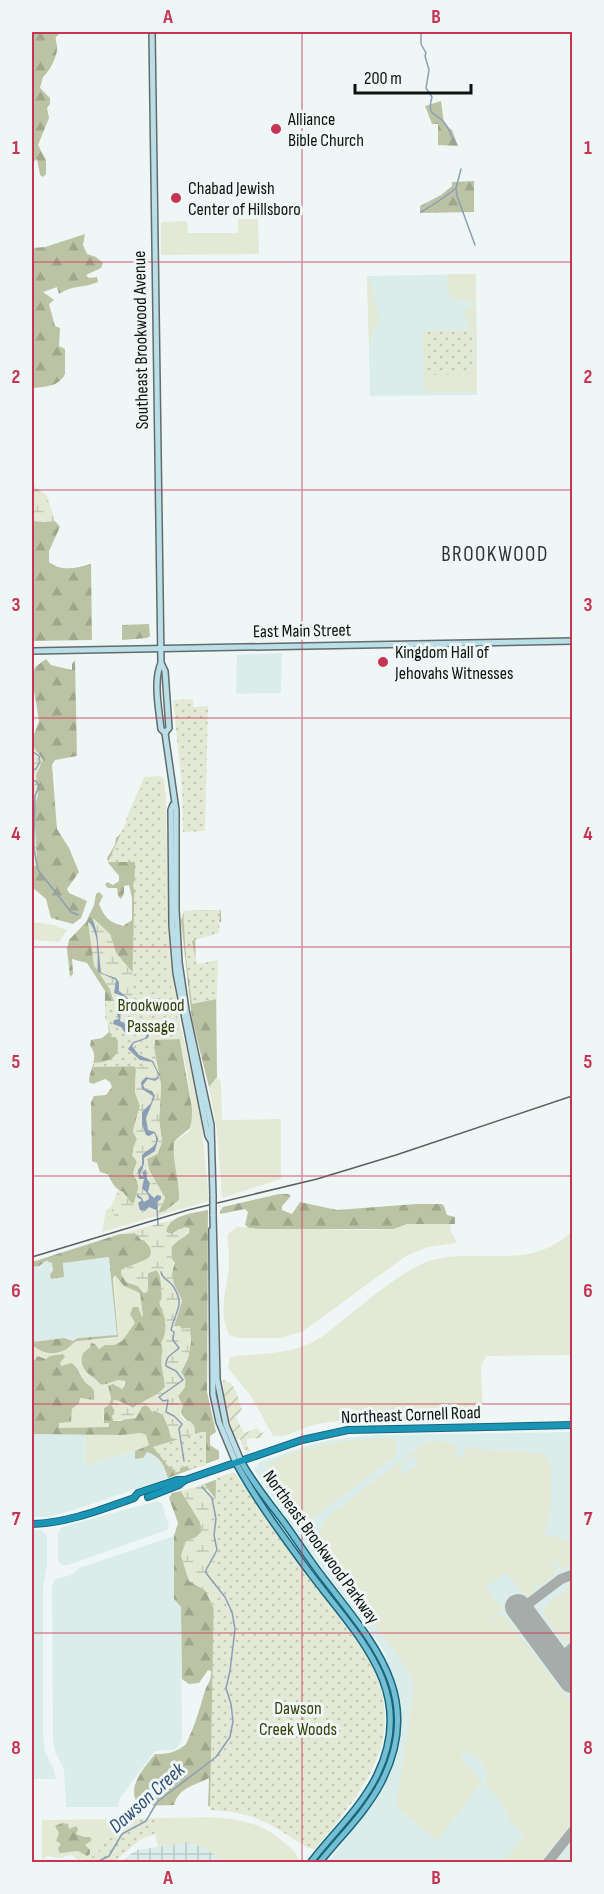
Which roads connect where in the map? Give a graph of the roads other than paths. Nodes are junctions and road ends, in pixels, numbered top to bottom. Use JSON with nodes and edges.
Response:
{"nodes":[{"id":1,"x":152,"y":32,"type":"edge"},
{"id":2,"x":573,"y":641,"type":"edge"},
{"id":3,"x":161,"y":648,"type":"junction"},
{"id":4,"x":32,"y":651,"type":"edge"},
{"id":5,"x":573,"y":1425,"type":"edge"},
{"id":6,"x":238,"y":1462,"type":"junction"},
{"id":7,"x":185,"y":1480,"type":"junction"},
{"id":8,"x":148,"y":1497,"type":"joint"},
{"id":9,"x":134,"y":1498,"type":"junction"},
{"id":10,"x":32,"y":1524,"type":"edge"},
{"id":11,"x":311,"y":1863,"type":"edge"},
{"id":12,"x":320,"y":1863,"type":"edge"}],
"edges":[{"from":1,"to":3,"type":"main road","name":"Southeast Brookwood Avenue"},
{"from":2,"to":3,"type":"main road","name":"East Main Street"},
{"from":3,"to":4,"type":"main road","name":"East Main Street"},
{"from":3,"to":6,"type":"main road","name":"Northeast Brookwood Parkway","bridge":true},
{"from":5,"to":6,"type":"highway","name":"Northeast Cornell Road"},
{"from":6,"to":7,"type":"highway","name":"Northeast Cornell Road"},
{"from":6,"to":11,"type":"main road","name":"Northeast Brookwood Parkway"},
{"from":6,"to":12,"type":"main road","name":"Northeast Brookwood Parkway"},
{"from":7,"to":8,"type":"highway","name":"Northeast Cornell Road"},
{"from":7,"to":9,"type":"highway","name":"Northeast Cornell Road"},
{"from":8,"to":9,"type":"main road","name":"Northeast Cornell Road"},
{"from":9,"to":10,"type":"highway","name":"Northeast Cornell Road"}]}
